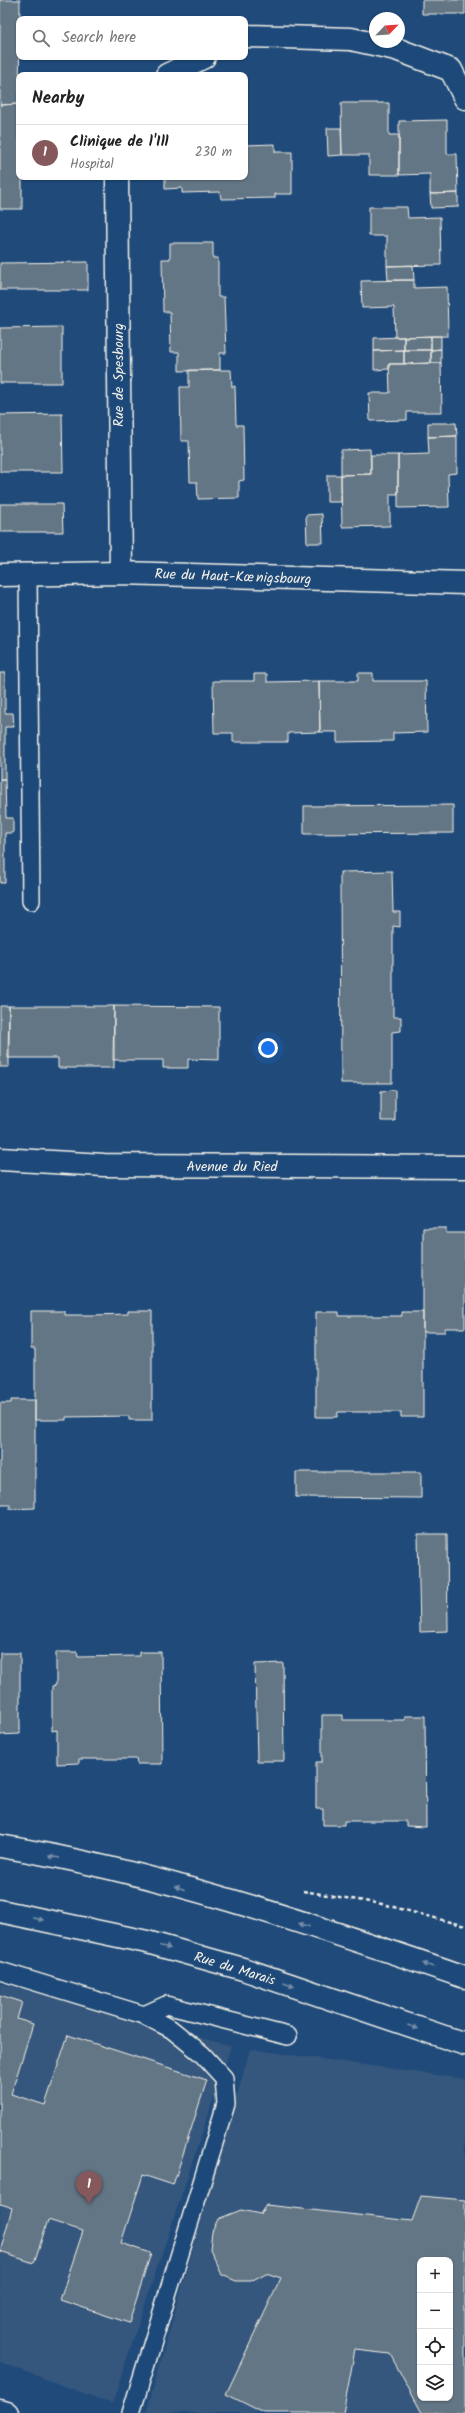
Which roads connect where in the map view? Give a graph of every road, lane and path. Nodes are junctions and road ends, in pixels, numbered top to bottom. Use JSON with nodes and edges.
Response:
{"nodes":[{"id":1,"x":248,"y":36,"type":"edge"},
{"id":2,"x":198,"y":60,"type":"edge"},
{"id":3,"x":174,"y":72,"type":"edge"},
{"id":4,"x":465,"y":98,"type":"edge"},
{"id":5,"x":118,"y":180,"type":"edge"},
{"id":6,"x":120,"y":573,"type":"junction"},
{"id":7,"x":0,"y":575,"type":"edge"},
{"id":8,"x":28,"y":575,"type":"junction"},
{"id":9,"x":465,"y":582,"type":"edge"},
{"id":10,"x":31,"y":901,"type":"dead end"},
{"id":11,"x":0,"y":1159,"type":"edge"},
{"id":12,"x":465,"y":1167,"type":"edge"},
{"id":13,"x":0,"y":1846,"type":"edge"},
{"id":14,"x":0,"y":1911,"type":"edge"},
{"id":15,"x":0,"y":1971,"type":"edge"},
{"id":16,"x":465,"y":1977,"type":"edge"},
{"id":17,"x":144,"y":2015,"type":"junction"},
{"id":18,"x":288,"y":2036,"type":"dead end"},
{"id":19,"x":465,"y":2044,"type":"edge"},
{"id":20,"x":0,"y":2411,"type":"edge"},
{"id":21,"x":7,"y":2413,"type":"edge"},
{"id":22,"x":131,"y":2413,"type":"edge"}],
"edges":[{"from":1,"to":4,"type":"street"},
{"from":2,"to":3,"type":"street"},
{"from":5,"to":6,"type":"street","name":"Rue de Spesbourg"},
{"from":6,"to":8,"type":"street","name":"Rue du Haut-Kœnigsbourg"},
{"from":6,"to":9,"type":"street","name":"Rue du Haut-Kœnigsbourg"},
{"from":7,"to":8,"type":"street","name":"Rue du Haut-Kœnigsbourg"},
{"from":8,"to":10,"type":"lane"},
{"from":11,"to":12,"type":"street","name":"Avenue du Ried"},
{"from":16,"to":13,"type":"street","one_way":true},
{"from":14,"to":19,"type":"street","name":"Rue du Marais","one_way":true},
{"from":15,"to":17,"type":"lane"},
{"from":17,"to":18,"type":"lane"},
{"from":17,"to":22,"type":"lane"},
{"from":20,"to":21,"type":"street"}]}
